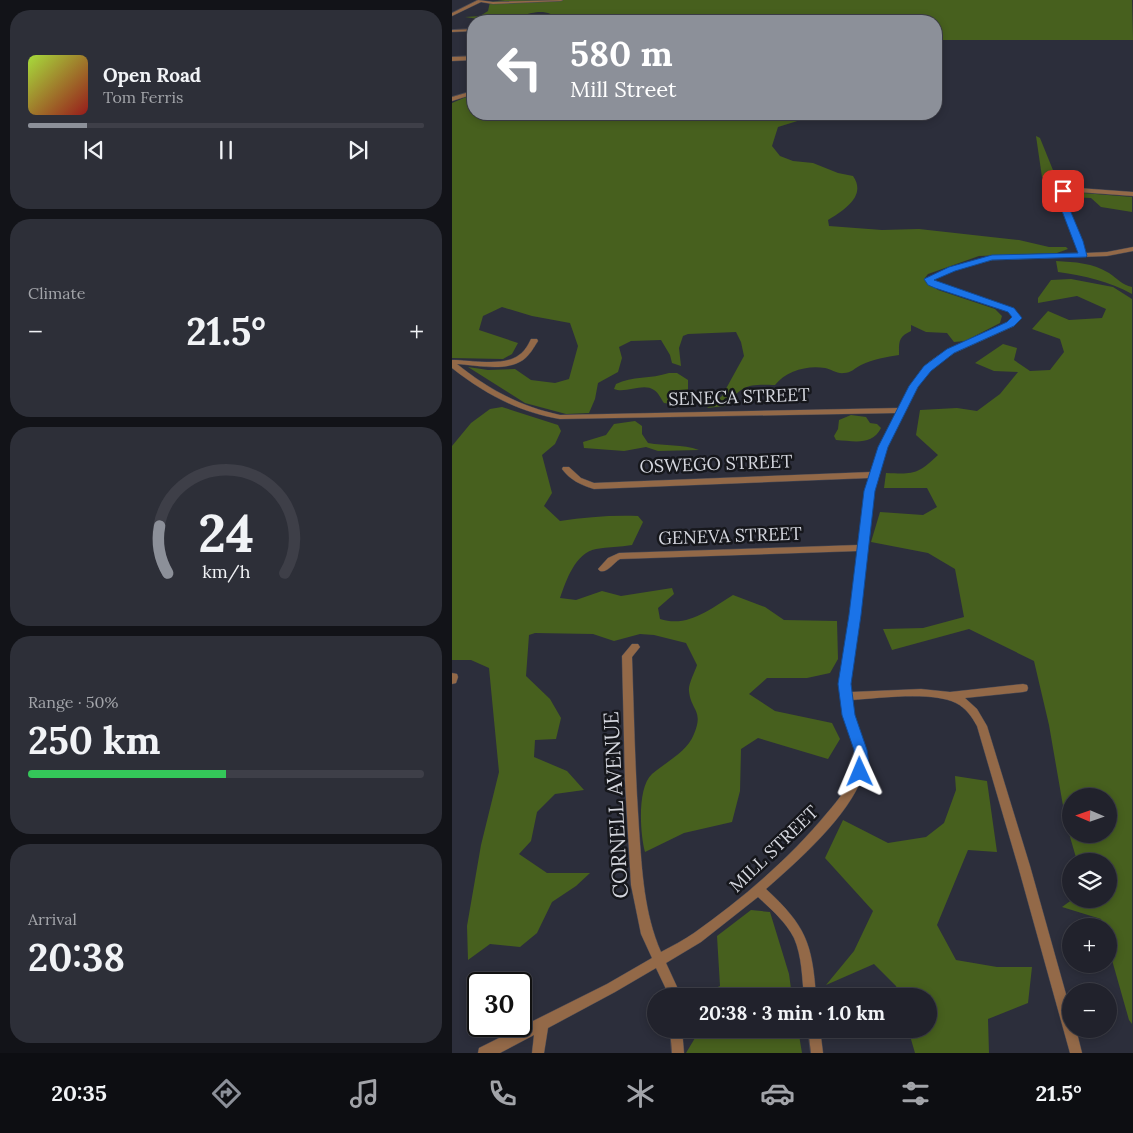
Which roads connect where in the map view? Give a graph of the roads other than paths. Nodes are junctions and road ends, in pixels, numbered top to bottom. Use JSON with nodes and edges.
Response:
{"nodes":[{"id":1,"x":481,"y":0,"type":"edge"},
{"id":2,"x":561,"y":0,"type":"edge"},
{"id":3,"x":452,"y":14,"type":"edge"},
{"id":4,"x":467,"y":30,"type":"edge"},
{"id":5,"x":452,"y":31,"type":"edge"},
{"id":6,"x":467,"y":58,"type":"edge"},
{"id":7,"x":452,"y":59,"type":"edge"},
{"id":8,"x":467,"y":95,"type":"edge"},
{"id":9,"x":452,"y":99,"type":"edge"},
{"id":10,"x":1132,"y":194,"type":"edge"},
{"id":11,"x":1132,"y":249,"type":"edge"},
{"id":12,"x":1083,"y":256,"type":"junction"},
{"id":13,"x":534,"y":341,"type":"dead end"},
{"id":14,"x":452,"y":363,"type":"edge"},
{"id":15,"x":900,"y":410,"type":"junction"},
{"id":16,"x":566,"y":469,"type":"dead end"},
{"id":17,"x":874,"y":475,"type":"junction"},
{"id":18,"x":864,"y":548,"type":"junction"},
{"id":19,"x":604,"y":570,"type":"dead end"},
{"id":20,"x":635,"y":647,"type":"dead end"},
{"id":21,"x":1023,"y":688,"type":"dead end"},
{"id":22,"x":951,"y":696,"type":"junction"},
{"id":23,"x":845,"y":697,"type":"junction"},
{"id":24,"x":758,"y":889,"type":"junction"},
{"id":25,"x":660,"y":961,"type":"junction"},
{"id":26,"x":672,"y":988,"type":"edge"},
{"id":27,"x":809,"y":988,"type":"edge"},
{"id":28,"x":542,"y":1024,"type":"junction"},
{"id":29,"x":677,"y":1038,"type":"edge"},
{"id":30,"x":815,"y":1038,"type":"edge"},
{"id":31,"x":484,"y":1053,"type":"edge"},
{"id":32,"x":538,"y":1053,"type":"edge"},
{"id":33,"x":678,"y":1053,"type":"edge"},
{"id":34,"x":817,"y":1053,"type":"edge"},
{"id":35,"x":1076,"y":1053,"type":"edge"}],
"edges":[{"from":1,"to":2,"type":"street"},
{"from":1,"to":3,"type":"street"},
{"from":4,"to":5,"type":"street"},
{"from":6,"to":7,"type":"street"},
{"from":8,"to":9,"type":"street"},
{"from":10,"to":12,"type":"street"},
{"from":11,"to":12,"type":"street"},
{"from":12,"to":15,"type":"street","name":"MILL STREET"},
{"from":13,"to":14,"type":"street"},
{"from":14,"to":15,"type":"street","name":"SENECA STREET"},
{"from":15,"to":17,"type":"street","name":"MILL STREET"},
{"from":16,"to":17,"type":"street","name":"OSWEGO STREET"},
{"from":17,"to":18,"type":"street","name":"MILL STREET"},
{"from":18,"to":19,"type":"street","name":"GENEVA STREET"},
{"from":18,"to":23,"type":"street","name":"MILL STREET"},
{"from":20,"to":25,"type":"street","name":"CORNELL AVENUE"},
{"from":21,"to":22,"type":"street"},
{"from":22,"to":23,"type":"street"},
{"from":22,"to":35,"type":"street"},
{"from":23,"to":24,"type":"street","name":"MILL STREET"},
{"from":24,"to":25,"type":"street","name":"MILL STREET"},
{"from":24,"to":27,"type":"street"},
{"from":25,"to":26,"type":"street","name":"CORNELL AVENUE"},
{"from":25,"to":28,"type":"street","name":"MILL STREET"},
{"from":28,"to":31,"type":"street","name":"MILL STREET"},
{"from":28,"to":32,"type":"street"},
{"from":29,"to":33,"type":"street"},
{"from":30,"to":34,"type":"street"}]}
